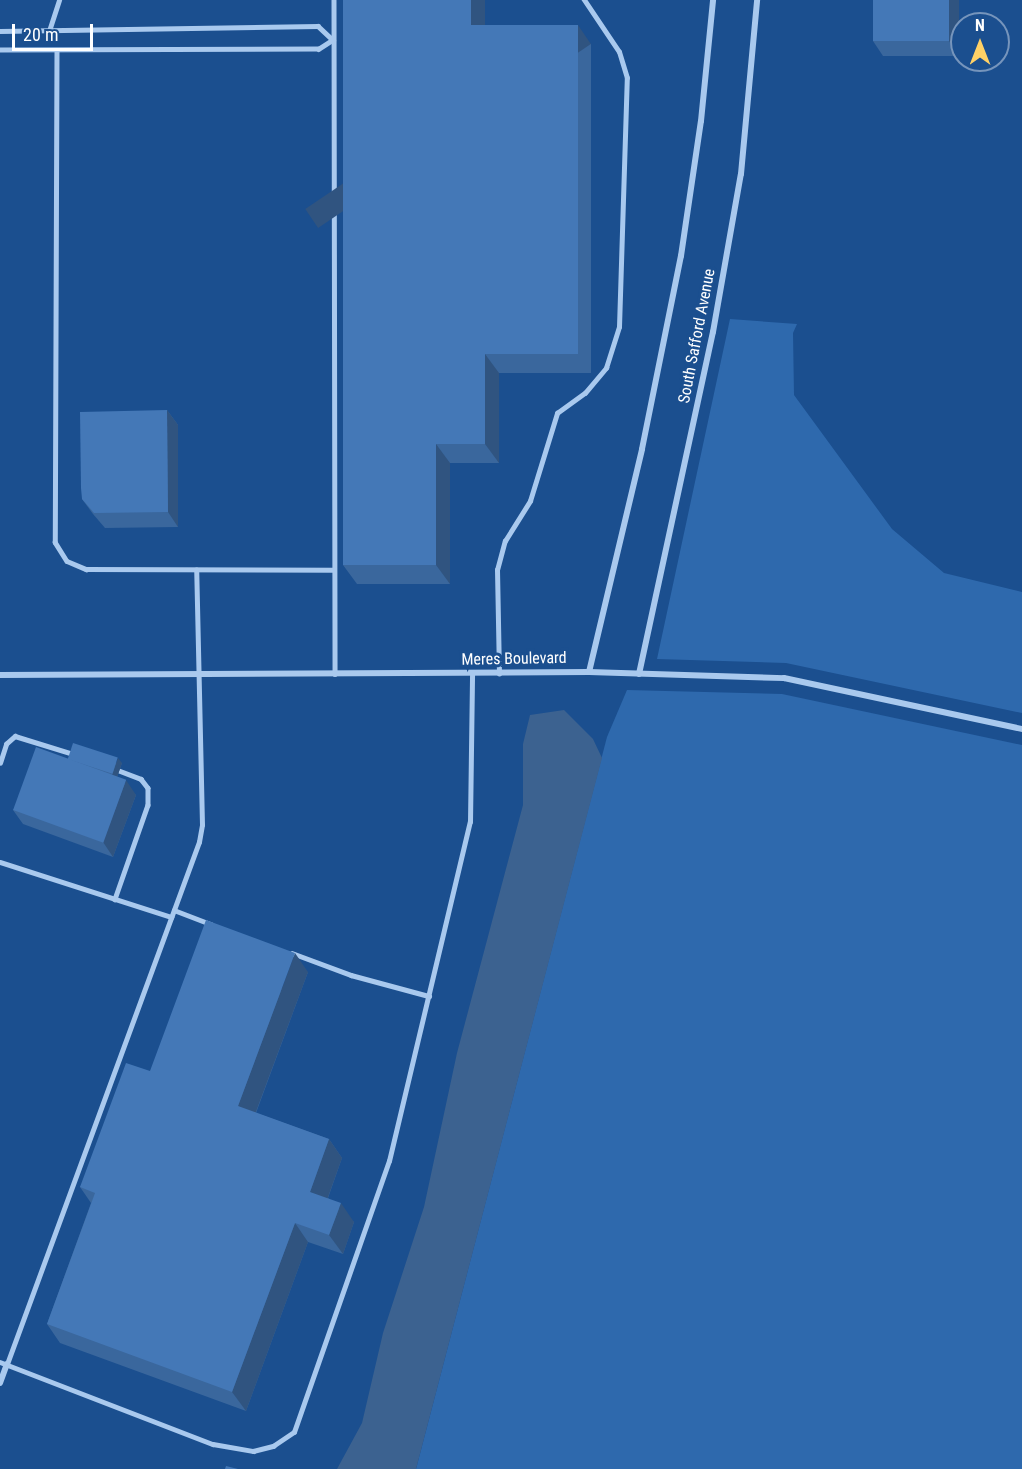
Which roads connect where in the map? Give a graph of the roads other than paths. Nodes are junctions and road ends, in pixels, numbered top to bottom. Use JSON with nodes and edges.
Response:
{"nodes":[{"id":1,"x":59,"y":0,"type":"edge"},
{"id":2,"x":334,"y":0,"type":"edge"},
{"id":3,"x":584,"y":0,"type":"edge"},
{"id":4,"x":713,"y":0,"type":"edge"},
{"id":5,"x":757,"y":0,"type":"edge"},
{"id":6,"x":50,"y":28,"type":"junction"},
{"id":7,"x":0,"y":32,"type":"edge"},
{"id":8,"x":333,"y":40,"type":"junction"},
{"id":9,"x":0,"y":50,"type":"edge"},
{"id":10,"x":57,"y":51,"type":"junction"},
{"id":11,"x":196,"y":570,"type":"junction"},
{"id":12,"x":334,"y":570,"type":"junction"},
{"id":13,"x":589,"y":672,"type":"junction"},
{"id":14,"x":198,"y":674,"type":"junction"},
{"id":15,"x":335,"y":674,"type":"junction"},
{"id":16,"x":472,"y":674,"type":"junction"},
{"id":17,"x":499,"y":674,"type":"junction"},
{"id":18,"x":639,"y":674,"type":"junction"},
{"id":19,"x":0,"y":675,"type":"edge"},
{"id":20,"x":1022,"y":729,"type":"edge"},
{"id":21,"x":86,"y":758,"type":"edge"},
{"id":22,"x":0,"y":763,"type":"edge"},
{"id":23,"x":108,"y":767,"type":"edge"},
{"id":24,"x":0,"y":862,"type":"edge"},
{"id":25,"x":115,"y":899,"type":"junction"},
{"id":26,"x":174,"y":910,"type":"junction"},
{"id":27,"x":171,"y":917,"type":"junction"},
{"id":28,"x":218,"y":926,"type":"edge"},
{"id":29,"x":285,"y":951,"type":"edge"},
{"id":30,"x":429,"y":996,"type":"junction"},
{"id":31,"x":3,"y":1363,"type":"edge"},
{"id":32,"x":0,"y":1383,"type":"edge"}],
"edges":[{"from":1,"to":6,"type":"lane"},
{"from":2,"to":8,"type":"lane"},
{"from":3,"to":17,"type":"lane"},
{"from":4,"to":13,"type":"street","name":"South Safford Avenue"},
{"from":5,"to":18,"type":"street","name":"South Safford Avenue"},
{"from":6,"to":7,"type":"lane"},
{"from":6,"to":8,"type":"lane"},
{"from":8,"to":10,"type":"lane"},
{"from":8,"to":12,"type":"lane"},
{"from":9,"to":10,"type":"lane"},
{"from":10,"to":11,"type":"lane"},
{"from":11,"to":12,"type":"lane"},
{"from":11,"to":14,"type":"lane"},
{"from":12,"to":15,"type":"lane"},
{"from":13,"to":17,"type":"street","name":"Meres Boulevard"},
{"from":13,"to":18,"type":"street","name":"Meres Boulevard"},
{"from":14,"to":15,"type":"street","name":"Meres Boulevard"},
{"from":14,"to":19,"type":"street","name":"Meres Boulevard"},
{"from":14,"to":26,"type":"lane"},
{"from":15,"to":16,"type":"street","name":"Meres Boulevard"},
{"from":16,"to":17,"type":"street","name":"Meres Boulevard"},
{"from":16,"to":30,"type":"lane"},
{"from":18,"to":20,"type":"street","name":"Meres Boulevard"},
{"from":21,"to":22,"type":"lane"},
{"from":23,"to":25,"type":"lane"},
{"from":24,"to":25,"type":"lane"},
{"from":25,"to":27,"type":"lane"},
{"from":26,"to":27,"type":"lane"},
{"from":26,"to":28,"type":"lane"},
{"from":27,"to":31,"type":"lane"},
{"from":29,"to":30,"type":"lane"},
{"from":30,"to":31,"type":"lane"},
{"from":31,"to":32,"type":"street"}]}
